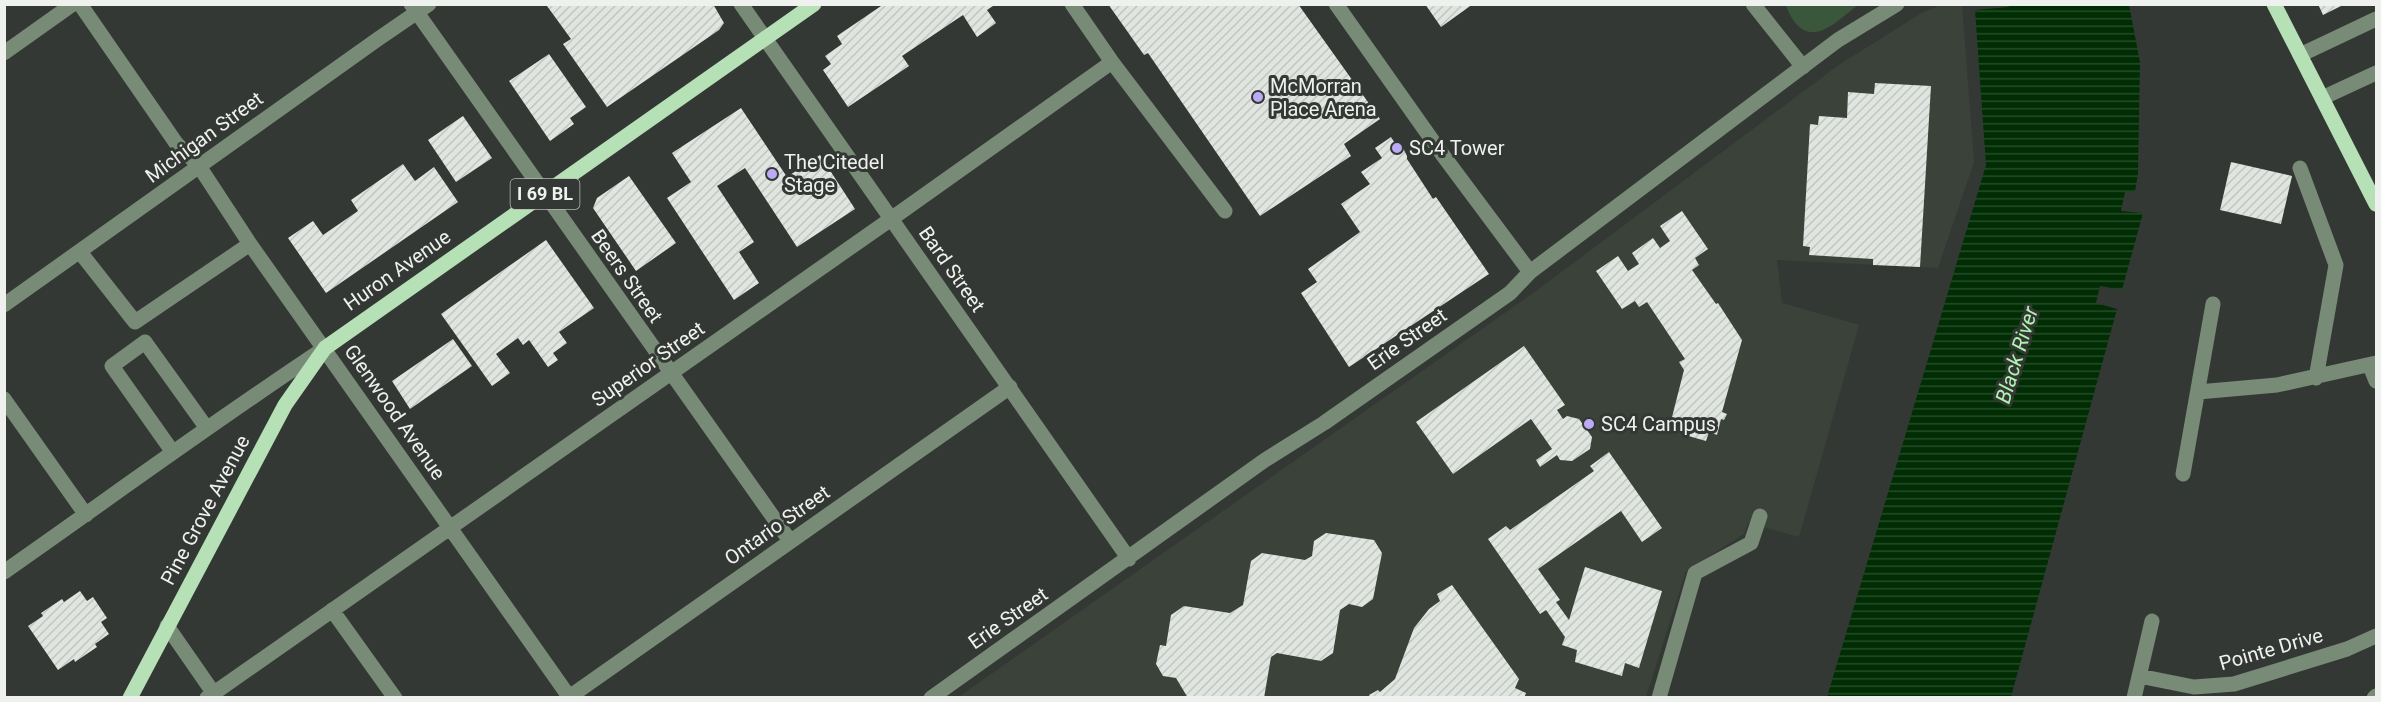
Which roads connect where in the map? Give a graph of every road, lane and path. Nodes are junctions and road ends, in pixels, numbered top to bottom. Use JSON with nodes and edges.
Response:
{"nodes":[{"id":1,"x":73,"y":4,"type":"edge"},
{"id":2,"x":80,"y":4,"type":"edge"},
{"id":3,"x":741,"y":4,"type":"edge"},
{"id":4,"x":814,"y":4,"type":"edge"},
{"id":5,"x":1072,"y":4,"type":"edge"},
{"id":6,"x":1336,"y":4,"type":"edge"},
{"id":7,"x":1754,"y":4,"type":"edge"},
{"id":8,"x":1897,"y":4,"type":"edge"},
{"id":9,"x":2274,"y":4,"type":"edge"},
{"id":10,"x":419,"y":7,"type":"edge"},
{"id":11,"x":2376,"y":19,"type":"edge"},
{"id":12,"x":765,"y":39,"type":"junction"},
{"id":13,"x":4,"y":53,"type":"edge"},
{"id":14,"x":2300,"y":55,"type":"junction"},
{"id":15,"x":1112,"y":62,"type":"junction"},
{"id":16,"x":1803,"y":67,"type":"junction"},
{"id":17,"x":2376,"y":73,"type":"edge"},
{"id":18,"x":2322,"y":98,"type":"junction"},
{"id":19,"x":199,"y":166,"type":"junction"},
{"id":20,"x":2300,"y":168,"type":"dead end"},
{"id":21,"x":544,"y":195,"type":"junction"},
{"id":22,"x":2376,"y":204,"type":"edge"},
{"id":23,"x":1225,"y":211,"type":"dead end"},
{"id":24,"x":891,"y":219,"type":"junction"},
{"id":25,"x":250,"y":244,"type":"junction"},
{"id":26,"x":80,"y":252,"type":"junction"},
{"id":27,"x":1530,"y":272,"type":"junction"},
{"id":28,"x":2213,"y":304,"type":"dead end"},
{"id":29,"x":4,"y":305,"type":"edge"},
{"id":30,"x":325,"y":348,"type":"junction"},
{"id":31,"x":2373,"y":365,"type":"edge"},
{"id":32,"x":671,"y":373,"type":"junction"},
{"id":33,"x":2316,"y":378,"type":"junction"},
{"id":34,"x":2376,"y":381,"type":"edge"},
{"id":35,"x":1010,"y":387,"type":"junction"},
{"id":36,"x":2198,"y":392,"type":"junction"},
{"id":37,"x":4,"y":399,"type":"edge"},
{"id":38,"x":206,"y":427,"type":"junction"},
{"id":39,"x":172,"y":451,"type":"junction"},
{"id":40,"x":2182,"y":474,"type":"dead end"},
{"id":41,"x":86,"y":515,"type":"junction"},
{"id":42,"x":1760,"y":516,"type":"dead end"},
{"id":43,"x":450,"y":528,"type":"junction"},
{"id":44,"x":790,"y":541,"type":"junction"},
{"id":45,"x":1129,"y":559,"type":"junction"},
{"id":46,"x":4,"y":572,"type":"edge"},
{"id":47,"x":332,"y":610,"type":"junction"},
{"id":48,"x":2152,"y":621,"type":"dead end"},
{"id":49,"x":167,"y":626,"type":"junction"},
{"id":50,"x":2376,"y":636,"type":"edge"},
{"id":51,"x":2139,"y":676,"type":"junction"},
{"id":52,"x":212,"y":696,"type":"edge"},
{"id":53,"x":569,"y":697,"type":"edge"},
{"id":54,"x":130,"y":698,"type":"edge"},
{"id":55,"x":395,"y":698,"type":"edge"},
{"id":56,"x":932,"y":698,"type":"edge"},
{"id":57,"x":1659,"y":698,"type":"edge"},
{"id":58,"x":2134,"y":698,"type":"edge"}],
"edges":[{"from":1,"to":13,"type":"street"},
{"from":2,"to":19,"type":"street","name":"Glenwood Avenue"},
{"from":3,"to":12,"type":"street","name":"Bard Street"},
{"from":4,"to":12,"type":"main road","name":"Huron Avenue","number":"I 69 BL"},
{"from":5,"to":15,"type":"street"},
{"from":6,"to":27,"type":"street"},
{"from":7,"to":16,"type":"street"},
{"from":8,"to":16,"type":"street","name":"Erie Street"},
{"from":9,"to":14,"type":"main road"},
{"from":10,"to":19,"type":"street","name":"Michigan Street"},
{"from":10,"to":21,"type":"street","name":"Beers Street"},
{"from":11,"to":14,"type":"street"},
{"from":12,"to":21,"type":"main road","name":"Huron Avenue","number":"I 69 BL"},
{"from":12,"to":24,"type":"street","name":"Bard Street"},
{"from":14,"to":18,"type":"main road"},
{"from":15,"to":23,"type":"street"},
{"from":15,"to":24,"type":"street","name":"Superior Street"},
{"from":16,"to":27,"type":"street","name":"Erie Street"},
{"from":17,"to":18,"type":"street"},
{"from":18,"to":22,"type":"main road"},
{"from":19,"to":25,"type":"street","name":"Glenwood Avenue"},
{"from":19,"to":26,"type":"street","name":"Michigan Street"},
{"from":20,"to":33,"type":"street"},
{"from":21,"to":30,"type":"main road","name":"Huron Avenue","number":"I 69 BL"},
{"from":21,"to":32,"type":"street","name":"Beers Street"},
{"from":24,"to":32,"type":"street","name":"Superior Street"},
{"from":24,"to":35,"type":"street","name":"Bard Street"},
{"from":25,"to":26,"type":"street"},
{"from":25,"to":30,"type":"street","name":"Glenwood Avenue"},
{"from":26,"to":29,"type":"street","name":"Michigan Street"},
{"from":27,"to":45,"type":"street","name":"Erie Street"},
{"from":28,"to":36,"type":"street"},
{"from":30,"to":38,"type":"street","name":"Huron Avenue"},
{"from":30,"to":43,"type":"street","name":"Glenwood Avenue"},
{"from":30,"to":49,"type":"main road","name":"Pine Grove Avenue","number":"I 69 BL"},
{"from":31,"to":33,"type":"street"},
{"from":31,"to":34,"type":"street"},
{"from":32,"to":43,"type":"street","name":"Superior Street"},
{"from":32,"to":44,"type":"street","name":"Beers Street"},
{"from":33,"to":36,"type":"street"},
{"from":35,"to":44,"type":"street","name":"Ontario Street"},
{"from":35,"to":45,"type":"street","name":"Bard Street"},
{"from":36,"to":40,"type":"street"},
{"from":37,"to":41,"type":"street"},
{"from":38,"to":39,"type":"street","name":"Huron Avenue"},
{"from":38,"to":39,"type":"street"},
{"from":39,"to":41,"type":"street","name":"Huron Avenue"},
{"from":41,"to":46,"type":"street","name":"Huron Avenue"},
{"from":42,"to":57,"type":"street"},
{"from":43,"to":47,"type":"street","name":"Superior Street"},
{"from":43,"to":53,"type":"street","name":"Glenwood Avenue"},
{"from":44,"to":53,"type":"street","name":"Ontario Street"},
{"from":45,"to":56,"type":"street","name":"Erie Street"},
{"from":47,"to":52,"type":"street","name":"Superior Street"},
{"from":47,"to":55,"type":"street"},
{"from":48,"to":51,"type":"street"},
{"from":49,"to":52,"type":"street"},
{"from":49,"to":54,"type":"main road","name":"Pine Grove Avenue","number":"I 69 BL"},
{"from":50,"to":51,"type":"street","name":"Pointe Drive"},
{"from":51,"to":58,"type":"street"}]}
